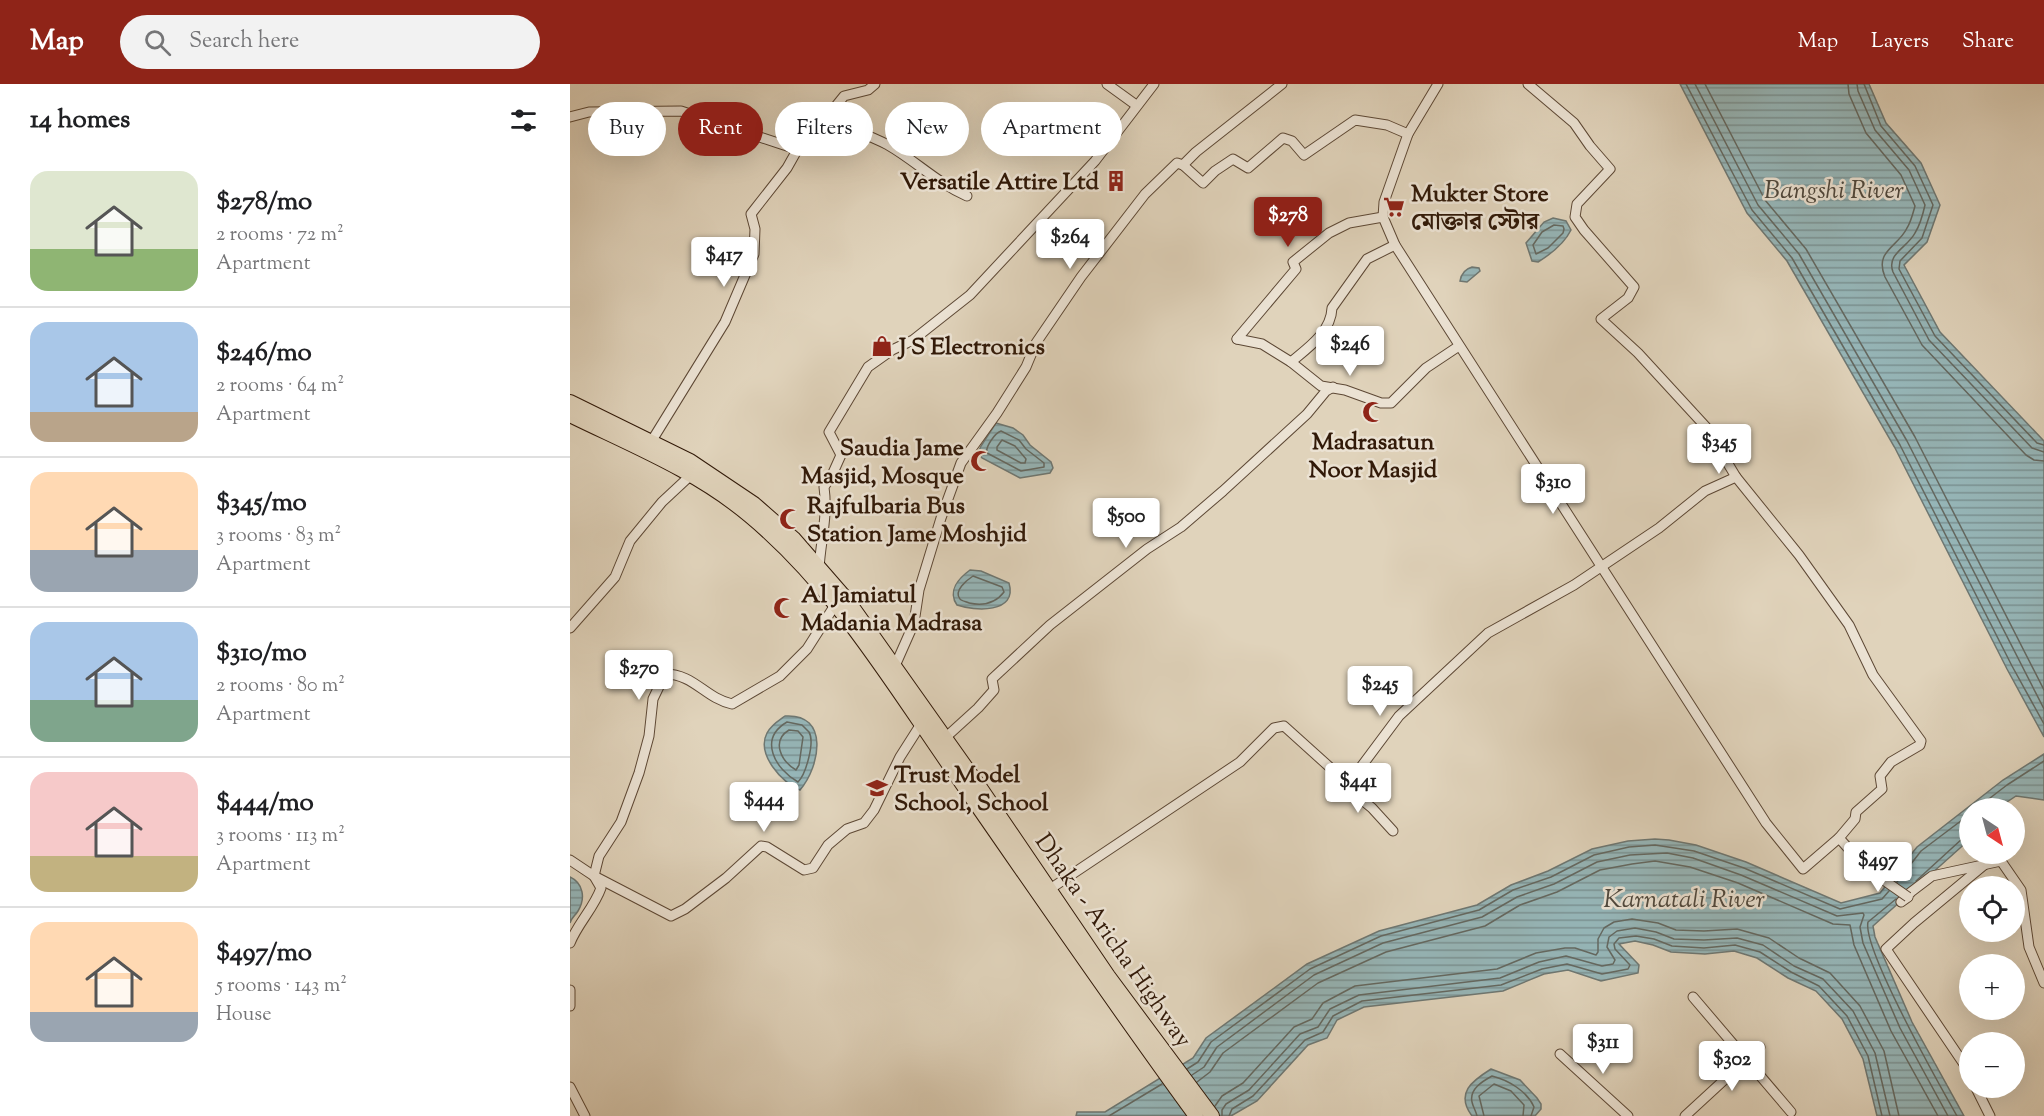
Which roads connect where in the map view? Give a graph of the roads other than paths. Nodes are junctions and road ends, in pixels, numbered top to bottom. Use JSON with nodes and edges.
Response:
{"nodes":[{"id":1,"x":875,"y":84,"type":"edge"},
{"id":2,"x":1107,"y":84,"type":"edge"},
{"id":3,"x":1154,"y":84,"type":"edge"},
{"id":4,"x":1282,"y":84,"type":"edge"},
{"id":5,"x":1438,"y":84,"type":"edge"},
{"id":6,"x":1528,"y":84,"type":"edge"},
{"id":7,"x":840,"y":102,"type":"edge"},
{"id":8,"x":1136,"y":105,"type":"junction"},
{"id":9,"x":570,"y":117,"type":"edge"},
{"id":10,"x":1408,"y":134,"type":"junction"},
{"id":11,"x":873,"y":138,"type":"edge"},
{"id":12,"x":775,"y":143,"type":"edge"},
{"id":13,"x":794,"y":156,"type":"edge"},
{"id":14,"x":1183,"y":165,"type":"junction"},
{"id":15,"x":967,"y":196,"type":"dead end"},
{"id":16,"x":1383,"y":217,"type":"junction"},
{"id":17,"x":1395,"y":245,"type":"junction"},
{"id":18,"x":1459,"y":346,"type":"junction"},
{"id":19,"x":1291,"y":362,"type":"junction"},
{"id":20,"x":1333,"y":387,"type":"junction"},
{"id":21,"x":570,"y":402,"type":"edge"},
{"id":22,"x":570,"y":415,"type":"edge"},
{"id":23,"x":651,"y":442,"type":"junction"},
{"id":24,"x":691,"y":475,"type":"junction"},
{"id":25,"x":1736,"y":477,"type":"junction"},
{"id":26,"x":1603,"y":566,"type":"junction"},
{"id":27,"x":819,"y":568,"type":"junction"},
{"id":28,"x":835,"y":605,"type":"junction"},
{"id":29,"x":570,"y":628,"type":"edge"},
{"id":30,"x":895,"y":666,"type":"junction"},
{"id":31,"x":921,"y":724,"type":"junction"},
{"id":32,"x":945,"y":738,"type":"junction"},
{"id":33,"x":1344,"y":781,"type":"junction"},
{"id":34,"x":1393,"y":831,"type":"dead end"},
{"id":35,"x":1839,"y":838,"type":"junction"},
{"id":36,"x":570,"y":860,"type":"edge"},
{"id":37,"x":1984,"y":865,"type":"junction"},
{"id":38,"x":594,"y":876,"type":"junction"},
{"id":39,"x":1050,"y":889,"type":"junction"},
{"id":40,"x":570,"y":943,"type":"edge"},
{"id":41,"x":2044,"y":983,"type":"edge"},
{"id":42,"x":570,"y":990,"type":"edge"},
{"id":43,"x":1694,"y":997,"type":"dead end"},
{"id":44,"x":570,"y":1006,"type":"edge"},
{"id":45,"x":1149,"y":1041,"type":"junction"},
{"id":46,"x":1760,"y":1047,"type":"dead end"},
{"id":47,"x":1560,"y":1054,"type":"dead end"},
{"id":48,"x":1959,"y":1057,"type":"edge"},
{"id":49,"x":1748,"y":1059,"type":"junction"},
{"id":50,"x":570,"y":1087,"type":"edge"},
{"id":51,"x":1982,"y":1098,"type":"edge"},
{"id":52,"x":1791,"y":1112,"type":"dead end"},
{"id":53,"x":585,"y":1116,"type":"edge"},
{"id":54,"x":1196,"y":1116,"type":"edge"},
{"id":55,"x":1212,"y":1116,"type":"edge"},
{"id":56,"x":1628,"y":1116,"type":"edge"},
{"id":57,"x":1685,"y":1116,"type":"edge"},
{"id":58,"x":1990,"y":1116,"type":"edge"}],
"edges":[{"from":1,"to":7,"type":"street"},
{"from":2,"to":8,"type":"street"},
{"from":3,"to":8,"type":"street"},
{"from":4,"to":14,"type":"street"},
{"from":5,"to":10,"type":"street"},
{"from":6,"to":25,"type":"street"},
{"from":8,"to":27,"type":"street"},
{"from":9,"to":12,"type":"street"},
{"from":10,"to":14,"type":"street"},
{"from":10,"to":16,"type":"street"},
{"from":11,"to":15,"type":"street"},
{"from":13,"to":23,"type":"street"},
{"from":14,"to":30,"type":"street"},
{"from":16,"to":17,"type":"street"},
{"from":16,"to":19,"type":"street"},
{"from":17,"to":18,"type":"street"},
{"from":17,"to":19,"type":"street"},
{"from":18,"to":20,"type":"street"},
{"from":18,"to":26,"type":"street"},
{"from":19,"to":20,"type":"street"},
{"from":20,"to":32,"type":"street"},
{"from":21,"to":23,"type":"highway","name":"Dhaka - Aricha Highway"},
{"from":22,"to":24,"type":"highway","name":"Dhaka - Aricha Highway"},
{"from":23,"to":27,"type":"highway","name":"Dhaka - Aricha Highway"},
{"from":24,"to":28,"type":"highway","name":"Dhaka - Aricha Highway"},
{"from":24,"to":29,"type":"street"},
{"from":25,"to":26,"type":"street"},
{"from":25,"to":35,"type":"street"},
{"from":26,"to":33,"type":"street"},
{"from":26,"to":35,"type":"street"},
{"from":27,"to":30,"type":"highway","name":"Dhaka - Aricha Highway"},
{"from":28,"to":31,"type":"highway","name":"Dhaka - Aricha Highway"},
{"from":28,"to":38,"type":"street"},
{"from":30,"to":32,"type":"highway","name":"Dhaka - Aricha Highway"},
{"from":31,"to":38,"type":"street"},
{"from":31,"to":45,"type":"highway","name":"Dhaka - Aricha Highway"},
{"from":32,"to":39,"type":"highway","name":"Dhaka - Aricha Highway"},
{"from":33,"to":34,"type":"street"},
{"from":33,"to":39,"type":"street"},
{"from":35,"to":37,"type":"street","bridge":true},
{"from":36,"to":38,"type":"street"},
{"from":37,"to":41,"type":"street"},
{"from":37,"to":48,"type":"street"},
{"from":38,"to":40,"type":"street"},
{"from":39,"to":45,"type":"highway","name":"Dhaka - Aricha Highway"},
{"from":42,"to":44,"type":"street"},
{"from":43,"to":49,"type":"street"},
{"from":45,"to":54,"type":"highway","name":"Dhaka - Aricha Highway"},
{"from":45,"to":55,"type":"highway","name":"Dhaka - Aricha Highway"},
{"from":46,"to":49,"type":"street"},
{"from":47,"to":56,"type":"street"},
{"from":49,"to":52,"type":"street"},
{"from":49,"to":57,"type":"street"},
{"from":50,"to":53,"type":"street"},
{"from":51,"to":58,"type":"street"}]}
